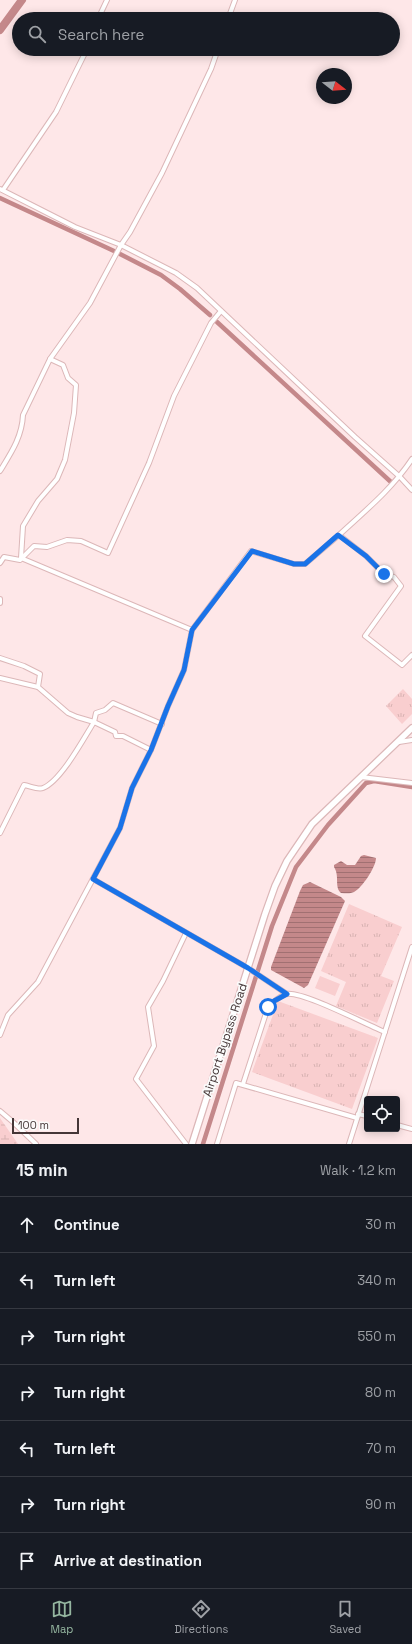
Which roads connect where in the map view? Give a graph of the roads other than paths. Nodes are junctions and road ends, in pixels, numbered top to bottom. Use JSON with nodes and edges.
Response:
{"nodes":[{"id":1,"x":107,"y":0,"type":"edge"},
{"id":2,"x":234,"y":0,"type":"edge"},
{"id":3,"x":101,"y":12,"type":"edge"},
{"id":4,"x":230,"y":12,"type":"edge"},
{"id":5,"x":84,"y":56,"type":"edge"},
{"id":6,"x":216,"y":56,"type":"edge"},
{"id":7,"x":1,"y":190,"type":"edge"},
{"id":8,"x":121,"y":245,"type":"junction"},
{"id":9,"x":222,"y":311,"type":"junction"},
{"id":10,"x":50,"y":359,"type":"junction"},
{"id":11,"x":412,"y":459,"type":"edge"},
{"id":12,"x":0,"y":471,"type":"edge"},
{"id":13,"x":400,"y":477,"type":"junction"},
{"id":14,"x":412,"y":490,"type":"edge"},
{"id":15,"x":338,"y":535,"type":"junction"},
{"id":16,"x":21,"y":558,"type":"junction"},
{"id":17,"x":0,"y":564,"type":"edge"},
{"id":18,"x":0,"y":599,"type":"edge"},
{"id":19,"x":0,"y":603,"type":"edge"},
{"id":20,"x":192,"y":630,"type":"junction"},
{"id":21,"x":412,"y":655,"type":"edge"},
{"id":22,"x":0,"y":658,"type":"edge"},
{"id":23,"x":0,"y":678,"type":"edge"},
{"id":24,"x":38,"y":687,"type":"junction"},
{"id":25,"x":94,"y":722,"type":"junction"},
{"id":26,"x":162,"y":724,"type":"junction"},
{"id":27,"x":412,"y":728,"type":"edge"},
{"id":28,"x":412,"y":740,"type":"edge"},
{"id":29,"x":397,"y":742,"type":"junction"},
{"id":30,"x":151,"y":750,"type":"junction"},
{"id":31,"x":361,"y":777,"type":"junction"},
{"id":32,"x":412,"y":784,"type":"edge"},
{"id":33,"x":0,"y":833,"type":"edge"},
{"id":34,"x":93,"y":879,"type":"junction"},
{"id":35,"x":186,"y":933,"type":"junction"},
{"id":36,"x":412,"y":947,"type":"edge"},
{"id":37,"x":248,"y":968,"type":"junction"},
{"id":38,"x":287,"y":994,"type":"junction"},
{"id":39,"x":384,"y":1032,"type":"junction"},
{"id":40,"x":0,"y":1035,"type":"edge"},
{"id":41,"x":243,"y":1084,"type":"junction"},
{"id":42,"x":0,"y":1111,"type":"edge"},
{"id":43,"x":358,"y":1116,"type":"junction"},
{"id":44,"x":364,"y":1116,"type":"edge"},
{"id":45,"x":400,"y":1126,"type":"edge"},
{"id":46,"x":412,"y":1129,"type":"edge"},
{"id":47,"x":36,"y":1144,"type":"edge"},
{"id":48,"x":186,"y":1144,"type":"edge"},
{"id":49,"x":192,"y":1144,"type":"edge"},
{"id":50,"x":217,"y":1144,"type":"edge"},
{"id":51,"x":348,"y":1144,"type":"edge"}],
"edges":[{"from":1,"to":3,"type":"street"},
{"from":2,"to":4,"type":"street"},
{"from":5,"to":7,"type":"street"},
{"from":6,"to":8,"type":"street"},
{"from":7,"to":8,"type":"street"},
{"from":8,"to":9,"type":"street"},
{"from":8,"to":10,"type":"street"},
{"from":9,"to":13,"type":"street"},
{"from":9,"to":16,"type":"street"},
{"from":10,"to":12,"type":"street"},
{"from":10,"to":16,"type":"street"},
{"from":11,"to":13,"type":"street"},
{"from":13,"to":14,"type":"street"},
{"from":13,"to":15,"type":"street"},
{"from":15,"to":20,"type":"street"},
{"from":15,"to":21,"type":"street"},
{"from":16,"to":17,"type":"street"},
{"from":16,"to":20,"type":"street"},
{"from":18,"to":19,"type":"street"},
{"from":20,"to":26,"type":"street"},
{"from":22,"to":24,"type":"street"},
{"from":23,"to":24,"type":"street"},
{"from":24,"to":25,"type":"street"},
{"from":25,"to":26,"type":"street"},
{"from":25,"to":30,"type":"street"},
{"from":25,"to":33,"type":"street"},
{"from":26,"to":30,"type":"street"},
{"from":27,"to":29,"type":"street","name":"Airport Bypass Road"},
{"from":28,"to":29,"type":"street"},
{"from":29,"to":31,"type":"street","name":"Airport Bypass Road"},
{"from":30,"to":34,"type":"street"},
{"from":31,"to":32,"type":"street"},
{"from":31,"to":37,"type":"street","name":"Airport Bypass Road"},
{"from":34,"to":35,"type":"street"},
{"from":34,"to":40,"type":"street"},
{"from":35,"to":37,"type":"street"},
{"from":35,"to":48,"type":"street"},
{"from":36,"to":39,"type":"street"},
{"from":37,"to":38,"type":"street"},
{"from":37,"to":49,"type":"street","name":"Airport Bypass Road"},
{"from":38,"to":39,"type":"street"},
{"from":38,"to":41,"type":"street"},
{"from":39,"to":43,"type":"street"},
{"from":41,"to":43,"type":"street"},
{"from":41,"to":50,"type":"street"},
{"from":42,"to":47,"type":"street"},
{"from":43,"to":44,"type":"street"},
{"from":43,"to":51,"type":"street"},
{"from":45,"to":46,"type":"street"}]}
